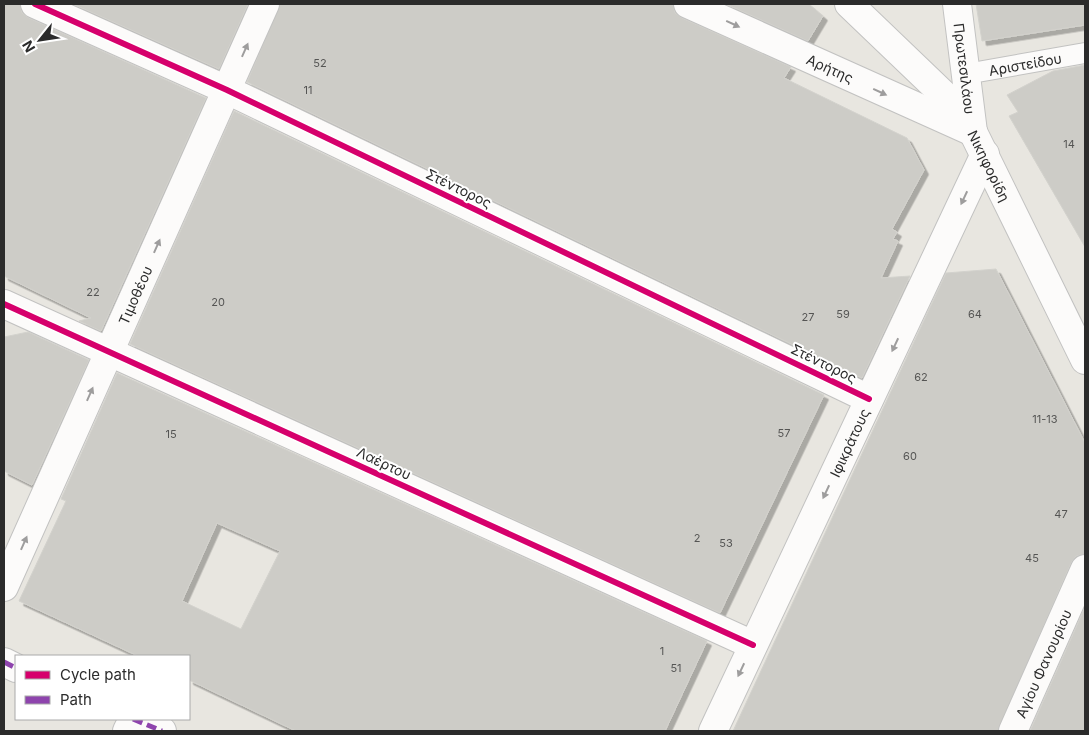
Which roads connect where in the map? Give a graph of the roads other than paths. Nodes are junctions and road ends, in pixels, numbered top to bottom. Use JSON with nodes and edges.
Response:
{"nodes":[{"id":1,"x":35,"y":4,"type":"edge"},
{"id":2,"x":266,"y":4,"type":"edge"},
{"id":3,"x":688,"y":4,"type":"edge"},
{"id":4,"x":849,"y":4,"type":"edge"},
{"id":5,"x":957,"y":4,"type":"edge"},
{"id":6,"x":1085,"y":52,"type":"edge"},
{"id":7,"x":966,"y":74,"type":"junction"},
{"id":8,"x":227,"y":90,"type":"junction"},
{"id":9,"x":979,"y":143,"type":"junction"},
{"id":10,"x":4,"y":304,"type":"edge"},
{"id":11,"x":110,"y":351,"type":"junction"},
{"id":12,"x":1085,"y":360,"type":"edge"},
{"id":13,"x":869,"y":399,"type":"junction"},
{"id":14,"x":1085,"y":569,"type":"edge"},
{"id":15,"x":4,"y":587,"type":"edge"},
{"id":16,"x":753,"y":645,"type":"junction"},
{"id":17,"x":135,"y":720,"type":"edge"},
{"id":18,"x":162,"y":731,"type":"edge"},
{"id":19,"x":713,"y":731,"type":"edge"},
{"id":20,"x":1013,"y":731,"type":"edge"}],
"edges":[{"from":1,"to":8,"type":"street","name":"Στέντορος"},
{"from":8,"to":2,"type":"street","name":"Τιμοθέου","one_way":true},
{"from":3,"to":9,"type":"street","name":"Αρήτης","one_way":true},
{"from":4,"to":9,"type":"street","name":"Νικηφορίδη"},
{"from":5,"to":7,"type":"street","name":"Πρωτεσιλάου"},
{"from":6,"to":7,"type":"lane","name":"Αριστείδου"},
{"from":7,"to":9,"type":"street","name":"Πρωτεσιλάου"},
{"from":11,"to":8,"type":"street","name":"Τιμοθέου","one_way":true},
{"from":8,"to":13,"type":"street","name":"Στέντορος"},
{"from":9,"to":12,"type":"street","name":"Νικηφορίδη"},
{"from":9,"to":13,"type":"street","name":"Ιφικράτους","one_way":true},
{"from":10,"to":11,"type":"street","name":"Λαέρτου"},
{"from":15,"to":11,"type":"street","name":"Τιμοθέου","one_way":true},
{"from":11,"to":16,"type":"street","name":"Λαέρτου"},
{"from":13,"to":16,"type":"street","name":"Ιφικράτους","one_way":true},
{"from":14,"to":20,"type":"street","name":"Αγίου Φανουρίου"},
{"from":16,"to":19,"type":"street","name":"Ιφικράτους","one_way":true},
{"from":17,"to":18,"type":"street"}]}
